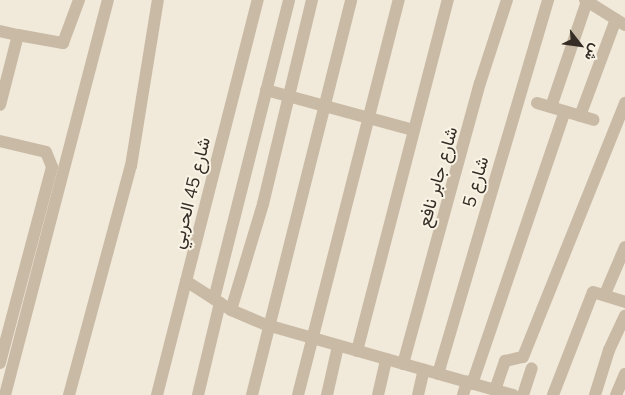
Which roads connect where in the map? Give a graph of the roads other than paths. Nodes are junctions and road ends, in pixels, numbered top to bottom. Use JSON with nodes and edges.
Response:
{"nodes":[{"id":1,"x":79,"y":0,"type":"edge"},
{"id":2,"x":108,"y":0,"type":"edge"},
{"id":3,"x":158,"y":0,"type":"edge"},
{"id":4,"x":258,"y":0,"type":"edge"},
{"id":5,"x":289,"y":0,"type":"edge"},
{"id":6,"x":312,"y":0,"type":"edge"},
{"id":7,"x":351,"y":0,"type":"edge"},
{"id":8,"x":399,"y":0,"type":"edge"},
{"id":9,"x":448,"y":0,"type":"edge"},
{"id":10,"x":508,"y":0,"type":"edge"},
{"id":11,"x":548,"y":0,"type":"edge"},
{"id":12,"x":586,"y":1,"type":"edge"},
{"id":13,"x":621,"y":22,"type":"edge"},
{"id":14,"x":0,"y":31,"type":"edge"},
{"id":15,"x":18,"y":35,"type":"junction"},
{"id":16,"x":266,"y":90,"type":"junction"},
{"id":17,"x":288,"y":96,"type":"junction"},
{"id":18,"x":537,"y":103,"type":"dead end"},
{"id":19,"x":625,"y":103,"type":"edge"},
{"id":20,"x":0,"y":105,"type":"edge"},
{"id":21,"x":323,"y":105,"type":"junction"},
{"id":22,"x":551,"y":107,"type":"junction"},
{"id":23,"x":565,"y":111,"type":"junction"},
{"id":24,"x":580,"y":116,"type":"junction"},
{"id":25,"x":367,"y":117,"type":"junction"},
{"id":26,"x":594,"y":120,"type":"dead end"},
{"id":27,"x":413,"y":130,"type":"junction"},
{"id":28,"x":0,"y":141,"type":"edge"},
{"id":29,"x":625,"y":246,"type":"edge"},
{"id":30,"x":186,"y":281,"type":"junction"},
{"id":31,"x":605,"y":294,"type":"junction"},
{"id":32,"x":625,"y":302,"type":"edge"},
{"id":33,"x":222,"y":304,"type":"junction"},
{"id":34,"x":625,"y":316,"type":"edge"},
{"id":35,"x":268,"y":325,"type":"junction"},
{"id":36,"x":310,"y":338,"type":"junction"},
{"id":37,"x":338,"y":346,"type":"junction"},
{"id":38,"x":357,"y":351,"type":"junction"},
{"id":39,"x":386,"y":359,"type":"junction"},
{"id":40,"x":0,"y":363,"type":"edge"},
{"id":41,"x":403,"y":364,"type":"junction"},
{"id":42,"x":532,"y":368,"type":"dead end"},
{"id":43,"x":424,"y":370,"type":"junction"},
{"id":44,"x":438,"y":374,"type":"junction"},
{"id":45,"x":625,"y":374,"type":"edge"},
{"id":46,"x":469,"y":383,"type":"junction"},
{"id":47,"x":505,"y":393,"type":"edge"},
{"id":48,"x":5,"y":395,"type":"edge"},
{"id":49,"x":69,"y":395,"type":"edge"},
{"id":50,"x":157,"y":395,"type":"edge"},
{"id":51,"x":198,"y":395,"type":"edge"},
{"id":52,"x":252,"y":395,"type":"edge"},
{"id":53,"x":298,"y":395,"type":"edge"},
{"id":54,"x":327,"y":395,"type":"edge"},
{"id":55,"x":378,"y":395,"type":"edge"},
{"id":56,"x":418,"y":395,"type":"edge"},
{"id":57,"x":463,"y":395,"type":"edge"},
{"id":58,"x":523,"y":395,"type":"edge"},
{"id":59,"x":554,"y":395,"type":"edge"},
{"id":60,"x":595,"y":395,"type":"edge"},
{"id":61,"x":616,"y":395,"type":"edge"}],
"edges":[{"from":1,"to":15,"type":"street"},
{"from":2,"to":48,"type":"street"},
{"from":3,"to":49,"type":"street"},
{"from":4,"to":30,"type":"street","name":"شارع 45 الحربي"},
{"from":5,"to":16,"type":"street"},
{"from":6,"to":17,"type":"street"},
{"from":7,"to":21,"type":"street"},
{"from":8,"to":25,"type":"street"},
{"from":9,"to":27,"type":"street"},
{"from":10,"to":41,"type":"street","name":"شارع جابر نافع"},
{"from":11,"to":44,"type":"street","name":"شارع 5"},
{"from":12,"to":13,"type":"street"},
{"from":12,"to":22,"type":"street"},
{"from":13,"to":24,"type":"street"},
{"from":14,"to":15,"type":"street"},
{"from":15,"to":20,"type":"street"},
{"from":16,"to":17,"type":"street"},
{"from":16,"to":33,"type":"street"},
{"from":17,"to":21,"type":"street"},
{"from":17,"to":33,"type":"street"},
{"from":18,"to":22,"type":"street"},
{"from":19,"to":47,"type":"street"},
{"from":21,"to":25,"type":"street"},
{"from":21,"to":35,"type":"street"},
{"from":22,"to":23,"type":"street"},
{"from":23,"to":24,"type":"street"},
{"from":23,"to":46,"type":"street"},
{"from":24,"to":26,"type":"street"},
{"from":25,"to":27,"type":"street"},
{"from":25,"to":36,"type":"street"},
{"from":27,"to":38,"type":"street"},
{"from":28,"to":40,"type":"street"},
{"from":29,"to":31,"type":"street"},
{"from":30,"to":33,"type":"street"},
{"from":30,"to":50,"type":"street","name":"شارع 45 الحربي"},
{"from":31,"to":32,"type":"street"},
{"from":31,"to":59,"type":"street"},
{"from":33,"to":35,"type":"street"},
{"from":33,"to":51,"type":"street"},
{"from":34,"to":60,"type":"street"},
{"from":35,"to":36,"type":"street"},
{"from":35,"to":52,"type":"street"},
{"from":36,"to":37,"type":"street"},
{"from":36,"to":53,"type":"street"},
{"from":37,"to":38,"type":"street"},
{"from":37,"to":54,"type":"street"},
{"from":38,"to":39,"type":"street"},
{"from":39,"to":41,"type":"street"},
{"from":39,"to":55,"type":"street"},
{"from":41,"to":43,"type":"street"},
{"from":42,"to":58,"type":"street"},
{"from":43,"to":44,"type":"street"},
{"from":43,"to":56,"type":"street"},
{"from":44,"to":46,"type":"street"},
{"from":45,"to":61,"type":"street"},
{"from":46,"to":47,"type":"street"},
{"from":46,"to":57,"type":"street"}]}
